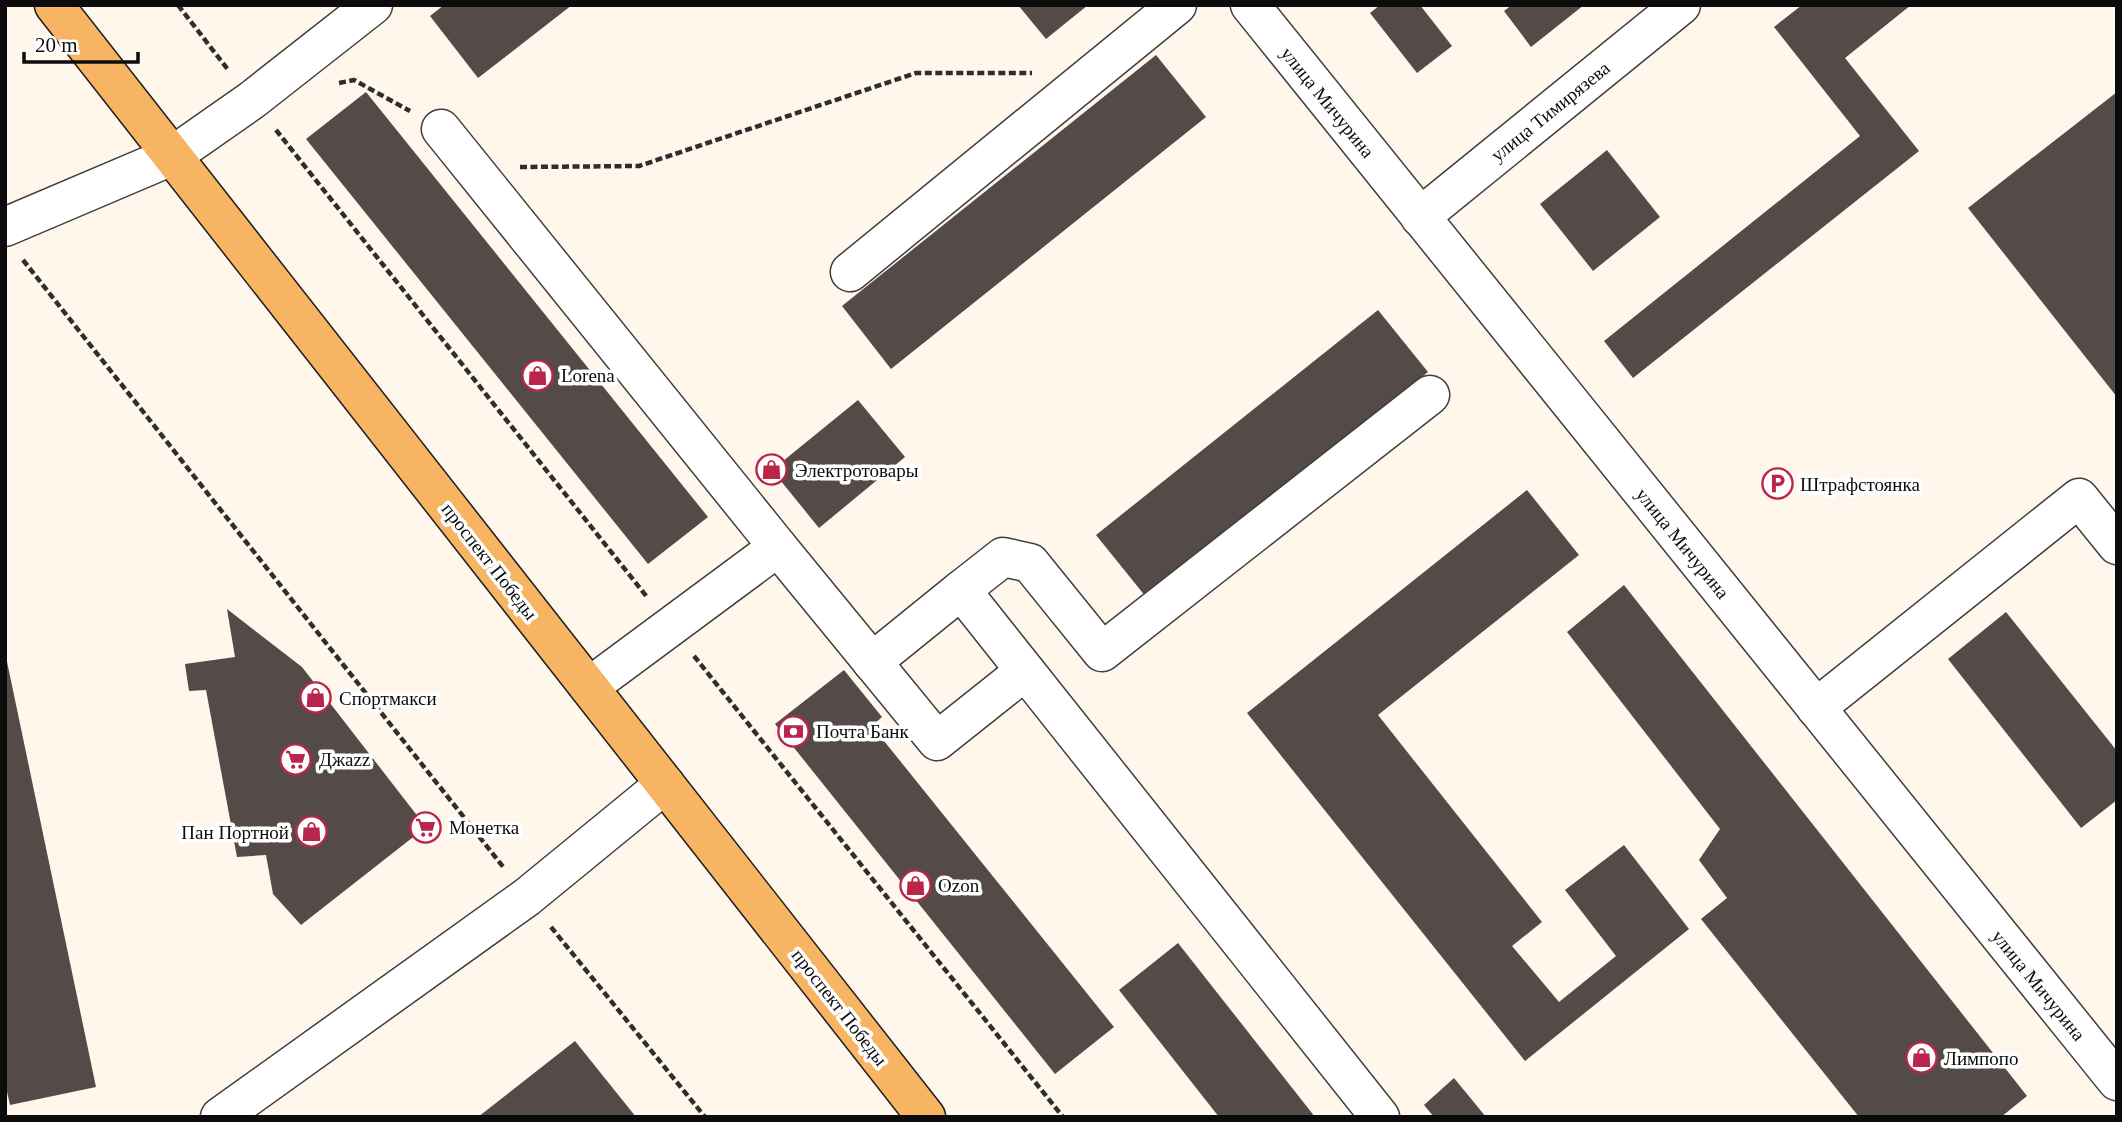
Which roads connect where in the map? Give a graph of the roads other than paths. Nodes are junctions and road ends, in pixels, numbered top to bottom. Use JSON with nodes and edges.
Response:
{"nodes":[{"id":1,"x":54,"y":5,"type":"edge"},
{"id":2,"x":373,"y":5,"type":"edge"},
{"id":3,"x":1177,"y":5,"type":"edge"},
{"id":4,"x":1250,"y":5,"type":"edge"},
{"id":5,"x":1681,"y":5,"type":"edge"},
{"id":6,"x":441,"y":129,"type":"dead end"},
{"id":7,"x":172,"y":156,"type":"junction"},
{"id":8,"x":1420,"y":217,"type":"junction"},
{"id":9,"x":14,"y":243,"type":"edge"},
{"id":10,"x":850,"y":272,"type":"dead end"},
{"id":11,"x":1430,"y":395,"type":"dead end"},
{"id":12,"x":2117,"y":545,"type":"edge"},
{"id":13,"x":778,"y":547,"type":"junction"},
{"id":14,"x":961,"y":590,"type":"junction"},
{"id":15,"x":872,"y":662,"type":"junction"},
{"id":16,"x":1025,"y":671,"type":"junction"},
{"id":17,"x":589,"y":687,"type":"junction"},
{"id":18,"x":1816,"y":708,"type":"junction"},
{"id":19,"x":665,"y":784,"type":"junction"},
{"id":20,"x":2117,"y":1081,"type":"edge"},
{"id":21,"x":220,"y":1117,"type":"edge"},
{"id":22,"x":926,"y":1117,"type":"edge"},
{"id":23,"x":1380,"y":1117,"type":"edge"}],
"edges":[{"from":1,"to":7,"type":"main road","name":"проспект Победы"},
{"from":2,"to":7,"type":"street"},
{"from":3,"to":10,"type":"street"},
{"from":4,"to":8,"type":"street","name":"улица Мичурина"},
{"from":5,"to":8,"type":"street","name":"улица Тимирязева"},
{"from":6,"to":13,"type":"street"},
{"from":7,"to":9,"type":"street"},
{"from":7,"to":17,"type":"main road","name":"проспект Победы"},
{"from":8,"to":18,"type":"street","name":"улица Мичурина"},
{"from":11,"to":14,"type":"street"},
{"from":12,"to":18,"type":"street"},
{"from":13,"to":15,"type":"street"},
{"from":13,"to":17,"type":"street"},
{"from":14,"to":15,"type":"street"},
{"from":14,"to":16,"type":"street"},
{"from":15,"to":16,"type":"street"},
{"from":16,"to":23,"type":"street"},
{"from":17,"to":19,"type":"main road","name":"проспект Победы"},
{"from":18,"to":20,"type":"street","name":"улица Мичурина"},
{"from":19,"to":21,"type":"street"},
{"from":19,"to":22,"type":"main road","name":"проспект Победы"}]}
